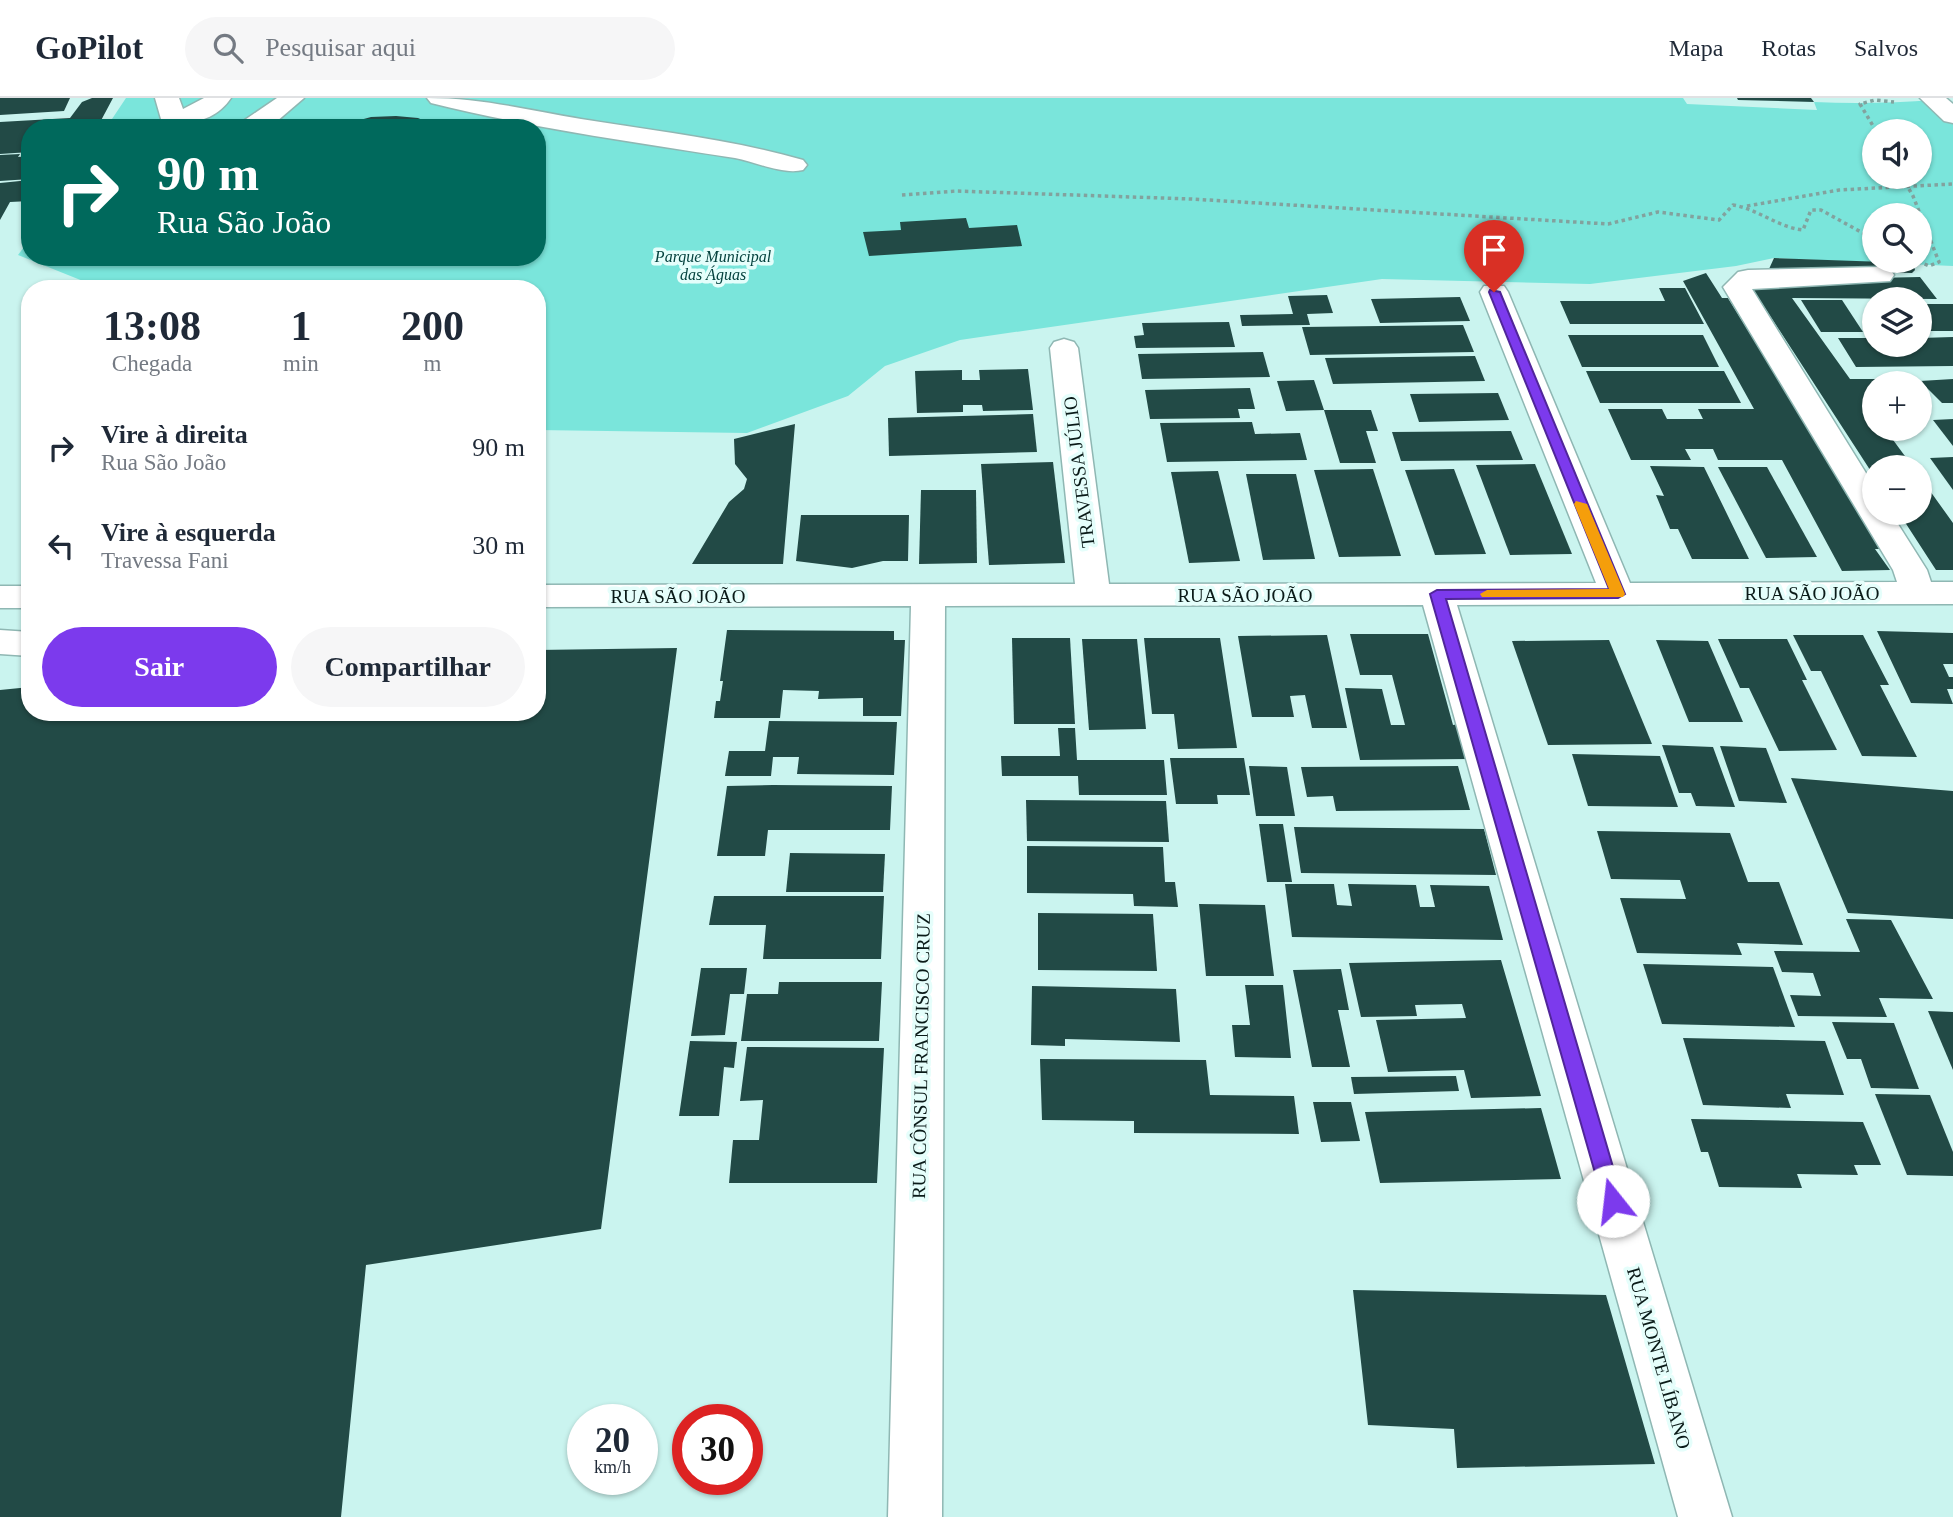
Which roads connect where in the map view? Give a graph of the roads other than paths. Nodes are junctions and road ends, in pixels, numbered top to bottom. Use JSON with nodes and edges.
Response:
{"nodes":[{"id":1,"x":167,"y":98,"type":"edge"},
{"id":2,"x":219,"y":98,"type":"edge"},
{"id":3,"x":292,"y":98,"type":"edge"},
{"id":4,"x":439,"y":98,"type":"edge"},
{"id":5,"x":1932,"y":98,"type":"edge"},
{"id":6,"x":1953,"y":116,"type":"edge"},
{"id":7,"x":265,"y":119,"type":"edge"},
{"id":8,"x":538,"y":119,"type":"edge"},
{"id":9,"x":546,"y":120,"type":"edge"},
{"id":10,"x":794,"y":164,"type":"dead end"},
{"id":11,"x":1880,"y":275,"type":"dead end"},
{"id":12,"x":1494,"y":292,"type":"dead end"},
{"id":13,"x":1065,"y":348,"type":"dead end"},
{"id":14,"x":1862,"y":491,"type":"edge"},
{"id":15,"x":1883,"y":525,"type":"edge"},
{"id":16,"x":1917,"y":593,"type":"junction"},
{"id":17,"x":1953,"y":593,"type":"edge"},
{"id":18,"x":1437,"y":594,"type":"junction"},
{"id":19,"x":1618,"y":594,"type":"junction"},
{"id":20,"x":1093,"y":595,"type":"junction"},
{"id":21,"x":546,"y":596,"type":"edge"},
{"id":22,"x":928,"y":596,"type":"junction"},
{"id":23,"x":0,"y":597,"type":"edge"},
{"id":24,"x":21,"y":597,"type":"edge"},
{"id":25,"x":0,"y":642,"type":"edge"},
{"id":26,"x":21,"y":643,"type":"edge"},
{"id":27,"x":915,"y":1517,"type":"edge"},
{"id":28,"x":1705,"y":1517,"type":"edge"}],
"edges":[{"from":1,"to":2,"type":"street"},
{"from":3,"to":7,"type":"street"},
{"from":4,"to":8,"type":"street"},
{"from":5,"to":6,"type":"street"},
{"from":9,"to":10,"type":"street"},
{"from":11,"to":14,"type":"street"},
{"from":12,"to":19,"type":"street"},
{"from":13,"to":20,"type":"street","name":"TRAVESSA JÚLIO"},
{"from":15,"to":16,"type":"street"},
{"from":16,"to":17,"type":"street","name":"RUA SÃO JOÃO"},
{"from":16,"to":19,"type":"street","name":"RUA SÃO JOÃO"},
{"from":18,"to":19,"type":"street","name":"RUA SÃO JOÃO"},
{"from":18,"to":20,"type":"street","name":"RUA SÃO JOÃO"},
{"from":18,"to":28,"type":"street","name":"RUA MONTE LÍBANO"},
{"from":20,"to":22,"type":"street","name":"RUA SÃO JOÃO"},
{"from":21,"to":22,"type":"street","name":"RUA SÃO JOÃO"},
{"from":22,"to":27,"type":"street","name":"RUA CÔNSUL FRANCISCO CRUZ"},
{"from":23,"to":24,"type":"street"},
{"from":25,"to":26,"type":"street"}]}
